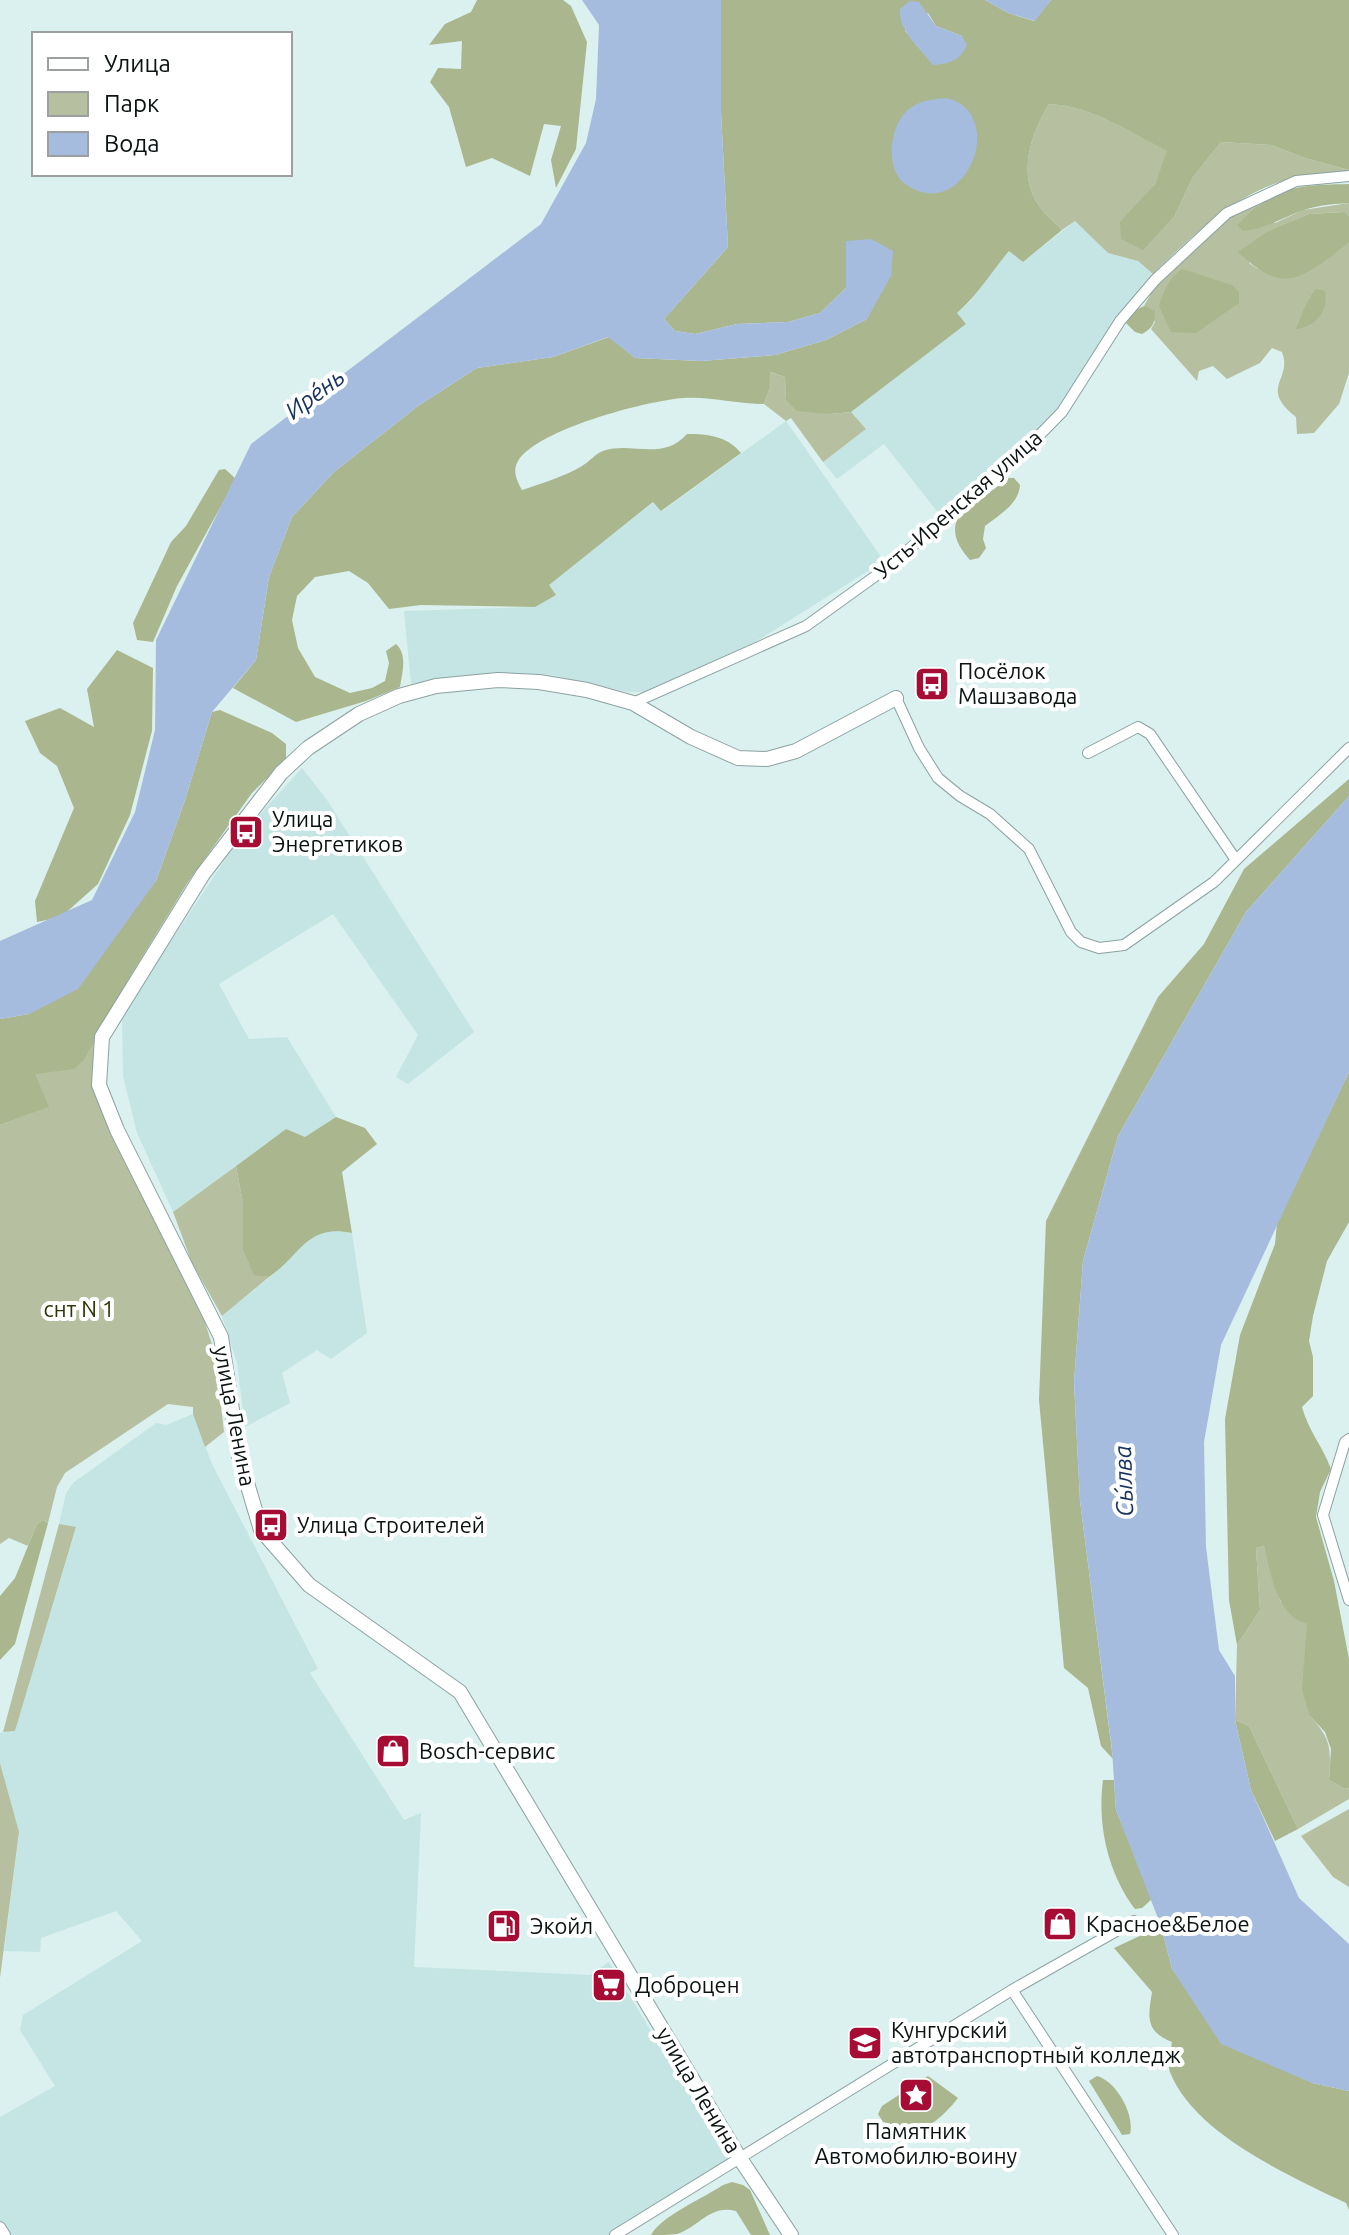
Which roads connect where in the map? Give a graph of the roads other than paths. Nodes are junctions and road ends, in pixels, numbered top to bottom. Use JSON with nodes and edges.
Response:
{"nodes":[{"id":1,"x":1349,"y":176,"type":"edge"},
{"id":2,"x":896,"y":698,"type":"joint"},
{"id":3,"x":633,"y":703,"type":"junction"},
{"id":4,"x":1349,"y":748,"type":"edge"},
{"id":5,"x":1088,"y":753,"type":"dead end"},
{"id":6,"x":1236,"y":860,"type":"junction"},
{"id":7,"x":1349,"y":1439,"type":"edge"},
{"id":8,"x":1349,"y":1600,"type":"edge"},
{"id":9,"x":1134,"y":1921,"type":"dead end"},
{"id":10,"x":1012,"y":1990,"type":"junction"},
{"id":11,"x":739,"y":2157,"type":"junction"},
{"id":12,"x":0,"y":2227,"type":"edge"},
{"id":13,"x":5,"y":2235,"type":"edge"},
{"id":14,"x":615,"y":2235,"type":"edge"},
{"id":15,"x":791,"y":2235,"type":"edge"},
{"id":16,"x":1173,"y":2235,"type":"edge"}],
"edges":[{"from":1,"to":3,"type":"street","name":"Усть-Иренская улица"},
{"from":2,"to":3,"type":"street"},
{"from":2,"to":6,"type":"street"},
{"from":3,"to":11,"type":"street","name":"улица Ленина"},
{"from":4,"to":6,"type":"street"},
{"from":5,"to":6,"type":"street"},
{"from":7,"to":8,"type":"street"},
{"from":9,"to":10,"type":"street"},
{"from":10,"to":11,"type":"street"},
{"from":10,"to":16,"type":"street"},
{"from":11,"to":14,"type":"street"},
{"from":11,"to":15,"type":"street","name":"улица Ленина"},
{"from":12,"to":13,"type":"street"}]}
